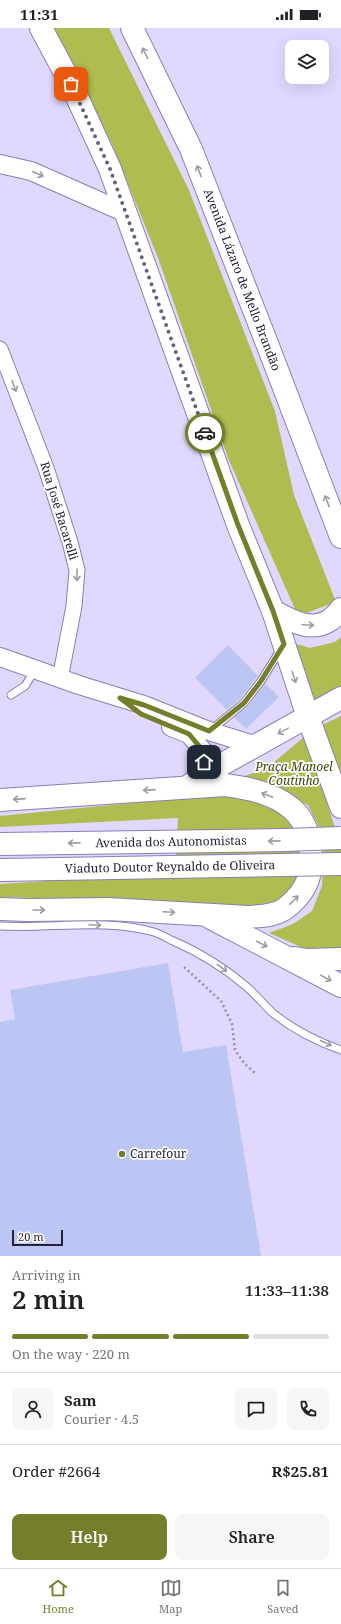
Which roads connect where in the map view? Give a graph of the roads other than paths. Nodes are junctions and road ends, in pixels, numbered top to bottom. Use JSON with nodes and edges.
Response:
{"nodes":[{"id":1,"x":41,"y":28,"type":"edge"},
{"id":2,"x":132,"y":28,"type":"edge"},
{"id":3,"x":0,"y":164,"type":"edge"},
{"id":4,"x":126,"y":213,"type":"junction"},
{"id":5,"x":0,"y":350,"type":"edge"},
{"id":6,"x":341,"y":537,"type":"edge"},
{"id":7,"x":341,"y":609,"type":"edge"},
{"id":8,"x":273,"y":611,"type":"junction"},
{"id":9,"x":284,"y":644,"type":"junction"},
{"id":10,"x":0,"y":657,"type":"edge"},
{"id":11,"x":35,"y":670,"type":"junction"},
{"id":12,"x":60,"y":679,"type":"junction"},
{"id":13,"x":11,"y":695,"type":"dead end"},
{"id":14,"x":120,"y":698,"type":"junction"},
{"id":15,"x":341,"y":698,"type":"edge"},
{"id":16,"x":308,"y":717,"type":"junction"},
{"id":17,"x":209,"y":731,"type":"junction"},
{"id":18,"x":257,"y":746,"type":"junction"},
{"id":19,"x":195,"y":781,"type":"junction"},
{"id":20,"x":0,"y":800,"type":"edge"},
{"id":21,"x":341,"y":807,"type":"edge"},
{"id":22,"x":341,"y":838,"type":"edge"},
{"id":23,"x":0,"y":844,"type":"edge"},
{"id":24,"x":341,"y":864,"type":"edge"},
{"id":25,"x":0,"y":870,"type":"edge"},
{"id":26,"x":0,"y":909,"type":"edge"},
{"id":27,"x":202,"y":914,"type":"junction"},
{"id":28,"x":0,"y":926,"type":"edge"},
{"id":29,"x":286,"y":956,"type":"junction"},
{"id":30,"x":341,"y":959,"type":"edge"},
{"id":31,"x":341,"y":986,"type":"edge"},
{"id":32,"x":341,"y":1050,"type":"edge"}],
"edges":[{"from":1,"to":4,"type":"main road"},
{"from":6,"to":2,"type":"main road","name":"Avenida Lázaro de Mello Brandão","one_way":true},
{"from":3,"to":4,"type":"street","one_way":true},
{"from":4,"to":8,"type":"main road"},
{"from":5,"to":12,"type":"street","name":"Rua José Bacarelli","one_way":true},
{"from":8,"to":7,"type":"main road","one_way":true},
{"from":8,"to":9,"type":"main road"},
{"from":9,"to":16,"type":"main road","one_way":true},
{"from":9,"to":17,"type":"lane"},
{"from":10,"to":11,"type":"street"},
{"from":11,"to":12,"type":"street"},
{"from":11,"to":13,"type":"lane"},
{"from":12,"to":14,"type":"street"},
{"from":14,"to":17,"type":"street"},
{"from":14,"to":19,"type":"street"},
{"from":15,"to":16,"type":"main road"},
{"from":16,"to":18,"type":"main road","one_way":true},
{"from":16,"to":21,"type":"main road"},
{"from":17,"to":18,"type":"street"},
{"from":18,"to":19,"type":"main road"},
{"from":19,"to":20,"type":"main road","one_way":true},
{"from":27,"to":19,"type":"main road","one_way":true},
{"from":22,"to":23,"type":"main road","name":"Avenida dos Autonomistas","one_way":true,"bridge":true},
{"from":24,"to":25,"type":"main road","name":"Viaduto Doutor Reynaldo de Oliveira","bridge":true},
{"from":26,"to":27,"type":"main road","one_way":true},
{"from":27,"to":29,"type":"main road","one_way":true},
{"from":28,"to":32,"type":"lane","one_way":true},
{"from":29,"to":30,"type":"main road"},
{"from":29,"to":31,"type":"main road","one_way":true}]}
